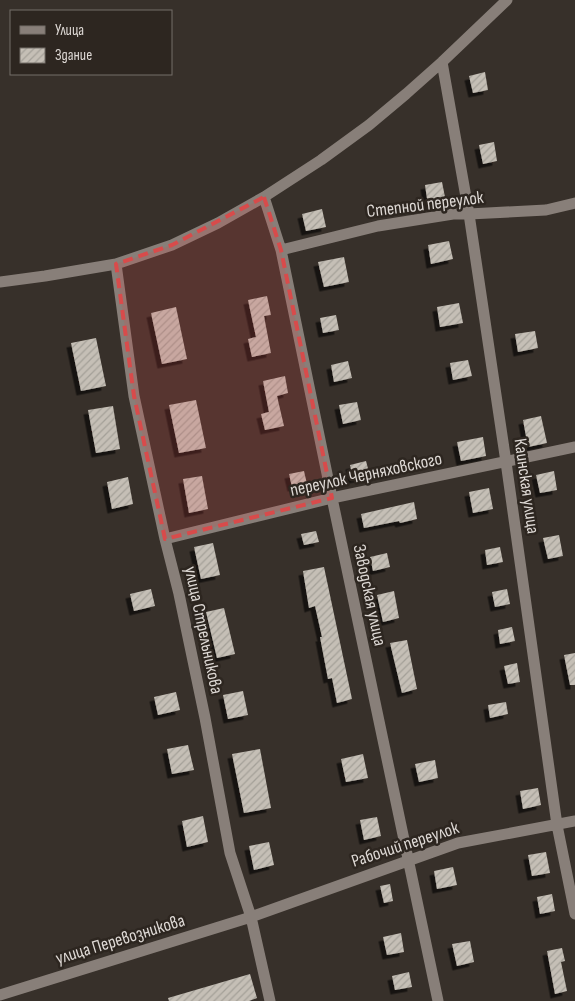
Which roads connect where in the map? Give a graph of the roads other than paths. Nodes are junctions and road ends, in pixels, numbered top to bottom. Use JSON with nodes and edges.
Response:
{"nodes":[{"id":1,"x":507,"y":0,"type":"edge"},
{"id":2,"x":442,"y":62,"type":"junction"},
{"id":3,"x":264,"y":197,"type":"junction"},
{"id":4,"x":575,"y":203,"type":"edge"},
{"id":5,"x":469,"y":214,"type":"junction"},
{"id":6,"x":281,"y":250,"type":"junction"},
{"id":7,"x":116,"y":264,"type":"junction"},
{"id":8,"x":0,"y":282,"type":"edge"},
{"id":9,"x":575,"y":447,"type":"edge"},
{"id":10,"x":506,"y":462,"type":"junction"},
{"id":11,"x":332,"y":498,"type":"junction"},
{"id":12,"x":166,"y":539,"type":"junction"},
{"id":13,"x":575,"y":821,"type":"edge"},
{"id":14,"x":557,"y":825,"type":"junction"},
{"id":15,"x":408,"y":860,"type":"junction"},
{"id":16,"x":575,"y":914,"type":"edge"},
{"id":17,"x":251,"y":916,"type":"junction"},
{"id":18,"x":0,"y":995,"type":"edge"},
{"id":19,"x":270,"y":1001,"type":"edge"},
{"id":20,"x":438,"y":1001,"type":"edge"}],
"edges":[{"from":1,"to":2,"type":"street"},
{"from":2,"to":3,"type":"street"},
{"from":2,"to":5,"type":"street","name":"Каинская улица"},
{"from":3,"to":6,"type":"street","name":"Заводская улица"},
{"from":3,"to":7,"type":"street"},
{"from":4,"to":5,"type":"street","name":"Степной переулок"},
{"from":5,"to":6,"type":"street","name":"Степной переулок"},
{"from":5,"to":10,"type":"street","name":"Каинская улица"},
{"from":6,"to":11,"type":"street","name":"Заводская улица"},
{"from":7,"to":8,"type":"street"},
{"from":7,"to":12,"type":"street","name":"улица Стрельникова"},
{"from":9,"to":10,"type":"street","name":"переулок Черняховского"},
{"from":10,"to":11,"type":"street","name":"переулок Черняховского"},
{"from":10,"to":14,"type":"street","name":"Каинская улица"},
{"from":11,"to":12,"type":"street","name":"переулок Черняховского"},
{"from":11,"to":15,"type":"street","name":"Заводская улица"},
{"from":12,"to":17,"type":"street","name":"улица Стрельникова"},
{"from":13,"to":14,"type":"street","name":"Рабочий переулок"},
{"from":14,"to":15,"type":"street","name":"Рабочий переулок"},
{"from":14,"to":16,"type":"street","name":"Каинская улица"},
{"from":15,"to":17,"type":"street","name":"Рабочий переулок"},
{"from":15,"to":20,"type":"street","name":"Заводская улица"},
{"from":17,"to":18,"type":"street","name":"улица Перевозникова"},
{"from":17,"to":19,"type":"street","name":"улица Стрельникова"}]}
